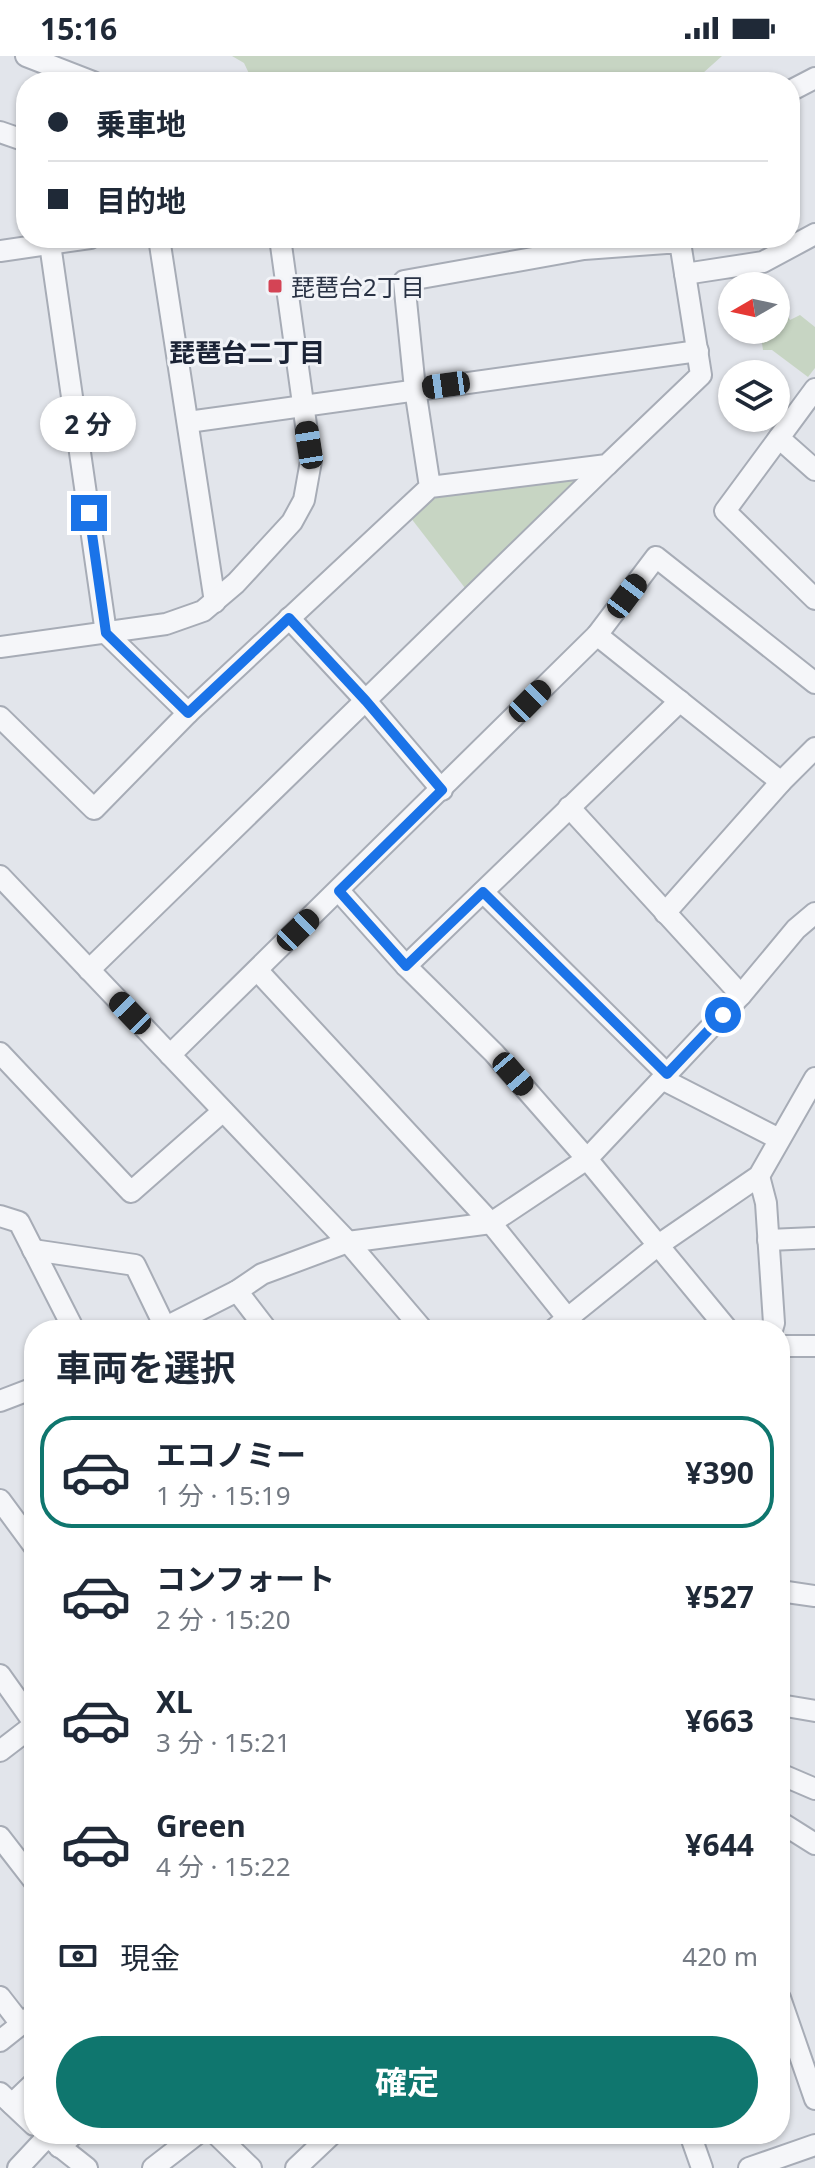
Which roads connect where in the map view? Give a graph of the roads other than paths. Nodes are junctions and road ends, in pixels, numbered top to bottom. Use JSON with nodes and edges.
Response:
{"nodes":[{"id":1,"x":26,"y":56,"type":"edge"},
{"id":2,"x":68,"y":70,"type":"edge"},
{"id":3,"x":21,"y":248,"type":"edge"},
{"id":4,"x":51,"y":248,"type":"edge"},
{"id":5,"x":161,"y":248,"type":"edge"},
{"id":6,"x":281,"y":248,"type":"edge"},
{"id":7,"x":564,"y":248,"type":"edge"},
{"id":8,"x":681,"y":248,"type":"edge"},
{"id":9,"x":789,"y":248,"type":"edge"},
{"id":10,"x":0,"y":251,"type":"edge"},
{"id":11,"x":685,"y":274,"type":"junction"},
{"id":12,"x":698,"y":351,"type":"junction"},
{"id":13,"x":415,"y":389,"type":"junction"},
{"id":14,"x":815,"y":389,"type":"edge"},
{"id":15,"x":303,"y":407,"type":"junction"},
{"id":16,"x":188,"y":422,"type":"junction"},
{"id":17,"x":779,"y":438,"type":"junction"},
{"id":18,"x":607,"y":465,"type":"junction"},
{"id":19,"x":815,"y":470,"type":"edge"},
{"id":20,"x":430,"y":487,"type":"junction"},
{"id":21,"x":815,"y":599,"type":"edge"},
{"id":22,"x":215,"y":602,"type":"junction"},
{"id":23,"x":289,"y":618,"type":"junction"},
{"id":24,"x":106,"y":633,"type":"junction"},
{"id":25,"x":597,"y":635,"type":"junction"},
{"id":26,"x":0,"y":647,"type":"edge"},
{"id":27,"x":815,"y":683,"type":"edge"},
{"id":28,"x":366,"y":701,"type":"junction"},
{"id":29,"x":680,"y":701,"type":"junction"},
{"id":30,"x":188,"y":713,"type":"junction"},
{"id":31,"x":0,"y":717,"type":"edge"},
{"id":32,"x":811,"y":759,"type":"edge"},
{"id":33,"x":781,"y":782,"type":"junction"},
{"id":34,"x":442,"y":790,"type":"junction"},
{"id":35,"x":569,"y":807,"type":"junction"},
{"id":36,"x":1,"y":878,"type":"edge"},
{"id":37,"x":339,"y":891,"type":"junction"},
{"id":38,"x":483,"y":892,"type":"junction"},
{"id":39,"x":665,"y":913,"type":"junction"},
{"id":40,"x":815,"y":913,"type":"edge"},
{"id":41,"x":406,"y":966,"type":"junction"},
{"id":42,"x":89,"y":970,"type":"junction"},
{"id":43,"x":257,"y":970,"type":"junction"},
{"id":44,"x":741,"y":995,"type":"junction"},
{"id":45,"x":0,"y":1053,"type":"edge"},
{"id":46,"x":170,"y":1055,"type":"junction"},
{"id":47,"x":665,"y":1076,"type":"junction"},
{"id":48,"x":815,"y":1078,"type":"edge"},
{"id":49,"x":223,"y":1111,"type":"junction"},
{"id":50,"x":779,"y":1139,"type":"junction"},
{"id":51,"x":587,"y":1159,"type":"junction"},
{"id":52,"x":759,"y":1176,"type":"junction"},
{"id":53,"x":0,"y":1216,"type":"edge"},
{"id":54,"x":491,"y":1223,"type":"junction"},
{"id":55,"x":815,"y":1238,"type":"edge"},
{"id":56,"x":768,"y":1240,"type":"junction"},
{"id":57,"x":348,"y":1242,"type":"junction"},
{"id":58,"x":657,"y":1246,"type":"junction"},
{"id":59,"x":33,"y":1250,"type":"junction"},
{"id":60,"x":237,"y":1291,"type":"junction"},
{"id":61,"x":69,"y":1320,"type":"edge"},
{"id":62,"x":158,"y":1320,"type":"edge"},
{"id":63,"x":180,"y":1320,"type":"edge"},
{"id":64,"x":259,"y":1320,"type":"edge"},
{"id":65,"x":414,"y":1320,"type":"edge"},
{"id":66,"x":562,"y":1320,"type":"edge"},
{"id":67,"x":573,"y":1320,"type":"edge"},
{"id":68,"x":720,"y":1320,"type":"edge"},
{"id":69,"x":774,"y":1320,"type":"edge"},
{"id":70,"x":790,"y":1346,"type":"edge"},
{"id":71,"x":815,"y":1346,"type":"edge"},
{"id":72,"x":24,"y":1392,"type":"edge"},
{"id":73,"x":0,"y":1401,"type":"edge"},
{"id":74,"x":0,"y":1500,"type":"edge"},
{"id":75,"x":24,"y":1532,"type":"edge"},
{"id":76,"x":790,"y":1592,"type":"edge"},
{"id":77,"x":815,"y":1596,"type":"edge"},
{"id":78,"x":0,"y":1675,"type":"edge"},
{"id":79,"x":790,"y":1707,"type":"edge"},
{"id":80,"x":24,"y":1710,"type":"edge"},
{"id":81,"x":815,"y":1711,"type":"edge"},
{"id":82,"x":24,"y":1732,"type":"edge"},
{"id":83,"x":0,"y":1751,"type":"edge"},
{"id":84,"x":790,"y":1778,"type":"edge"},
{"id":85,"x":815,"y":1789,"type":"edge"},
{"id":86,"x":790,"y":1828,"type":"edge"},
{"id":87,"x":0,"y":1837,"type":"edge"},
{"id":88,"x":815,"y":1844,"type":"edge"},
{"id":89,"x":24,"y":1868,"type":"edge"},
{"id":90,"x":0,"y":1997,"type":"edge"},
{"id":91,"x":24,"y":2016,"type":"edge"},
{"id":92,"x":24,"y":2022,"type":"edge"},
{"id":93,"x":790,"y":2027,"type":"edge"},
{"id":94,"x":0,"y":2041,"type":"edge"},
{"id":95,"x":24,"y":2088,"type":"edge"},
{"id":96,"x":6,"y":2098,"type":"edge"},
{"id":97,"x":815,"y":2099,"type":"edge"},
{"id":98,"x":24,"y":2113,"type":"edge"},
{"id":99,"x":42,"y":2144,"type":"edge"},
{"id":100,"x":61,"y":2144,"type":"edge"},
{"id":101,"x":184,"y":2144,"type":"edge"},
{"id":102,"x":226,"y":2144,"type":"edge"},
{"id":103,"x":321,"y":2144,"type":"edge"},
{"id":104,"x":694,"y":2144,"type":"edge"},
{"id":105,"x":815,"y":2145,"type":"edge"},
{"id":106,"x":18,"y":2168,"type":"edge"},
{"id":107,"x":87,"y":2168,"type":"edge"},
{"id":108,"x":153,"y":2168,"type":"edge"},
{"id":109,"x":251,"y":2168,"type":"edge"},
{"id":110,"x":296,"y":2168,"type":"edge"},
{"id":111,"x":702,"y":2168,"type":"edge"},
{"id":112,"x":749,"y":2168,"type":"edge"}],
"edges":[{"from":1,"to":2,"type":"street"},
{"from":3,"to":10,"type":"street"},
{"from":4,"to":24,"type":"street"},
{"from":5,"to":16,"type":"street"},
{"from":6,"to":15,"type":"street"},
{"from":7,"to":13,"type":"street"},
{"from":8,"to":11,"type":"street"},
{"from":9,"to":11,"type":"street"},
{"from":11,"to":12,"type":"street"},
{"from":12,"to":13,"type":"street"},
{"from":12,"to":18,"type":"street"},
{"from":13,"to":15,"type":"street"},
{"from":13,"to":20,"type":"street"},
{"from":14,"to":17,"type":"street"},
{"from":15,"to":16,"type":"street"},
{"from":15,"to":22,"type":"street"},
{"from":16,"to":22,"type":"street"},
{"from":17,"to":19,"type":"street"},
{"from":17,"to":21,"type":"street"},
{"from":18,"to":20,"type":"street"},
{"from":18,"to":28,"type":"street"},
{"from":20,"to":23,"type":"street"},
{"from":22,"to":24,"type":"street"},
{"from":23,"to":28,"type":"street"},
{"from":23,"to":30,"type":"street"},
{"from":24,"to":26,"type":"street"},
{"from":24,"to":30,"type":"street"},
{"from":25,"to":27,"type":"street"},
{"from":25,"to":29,"type":"street"},
{"from":25,"to":34,"type":"street"},
{"from":28,"to":34,"type":"street"},
{"from":28,"to":42,"type":"street"},
{"from":29,"to":33,"type":"street"},
{"from":29,"to":35,"type":"street"},
{"from":30,"to":31,"type":"street"},
{"from":32,"to":33,"type":"street"},
{"from":33,"to":39,"type":"street"},
{"from":34,"to":37,"type":"street"},
{"from":35,"to":38,"type":"street"},
{"from":35,"to":39,"type":"street"},
{"from":36,"to":42,"type":"street"},
{"from":37,"to":41,"type":"street"},
{"from":37,"to":43,"type":"street"},
{"from":38,"to":41,"type":"street"},
{"from":38,"to":47,"type":"street"},
{"from":39,"to":44,"type":"street"},
{"from":40,"to":44,"type":"street"},
{"from":41,"to":51,"type":"street"},
{"from":42,"to":46,"type":"street"},
{"from":43,"to":46,"type":"street"},
{"from":43,"to":54,"type":"street"},
{"from":44,"to":47,"type":"street"},
{"from":45,"to":49,"type":"street"},
{"from":46,"to":49,"type":"street"},
{"from":47,"to":50,"type":"street"},
{"from":47,"to":51,"type":"street"},
{"from":48,"to":50,"type":"street"},
{"from":49,"to":57,"type":"street"},
{"from":50,"to":52,"type":"street"},
{"from":51,"to":54,"type":"street"},
{"from":51,"to":58,"type":"street"},
{"from":52,"to":56,"type":"street"},
{"from":52,"to":58,"type":"street"},
{"from":53,"to":59,"type":"street"},
{"from":54,"to":57,"type":"street"},
{"from":54,"to":66,"type":"street"},
{"from":55,"to":56,"type":"street"},
{"from":56,"to":69,"type":"street"},
{"from":57,"to":60,"type":"street"},
{"from":57,"to":65,"type":"street"},
{"from":58,"to":67,"type":"street"},
{"from":58,"to":68,"type":"street"},
{"from":59,"to":61,"type":"street"},
{"from":59,"to":62,"type":"street"},
{"from":60,"to":63,"type":"street"},
{"from":60,"to":64,"type":"street"},
{"from":70,"to":71,"type":"street"},
{"from":72,"to":73,"type":"street"},
{"from":74,"to":75,"type":"street"},
{"from":76,"to":77,"type":"street"},
{"from":78,"to":80,"type":"street"},
{"from":79,"to":81,"type":"street"},
{"from":82,"to":83,"type":"street"},
{"from":84,"to":85,"type":"street"},
{"from":86,"to":88,"type":"street"},
{"from":87,"to":89,"type":"street"},
{"from":90,"to":91,"type":"street"},
{"from":92,"to":94,"type":"street"},
{"from":93,"to":97,"type":"street"},
{"from":95,"to":96,"type":"street"},
{"from":96,"to":98,"type":"street"},
{"from":99,"to":106,"type":"street"},
{"from":100,"to":107,"type":"street"},
{"from":101,"to":108,"type":"street"},
{"from":102,"to":109,"type":"street"},
{"from":103,"to":110,"type":"street"},
{"from":104,"to":111,"type":"street"},
{"from":105,"to":112,"type":"street"}]}
